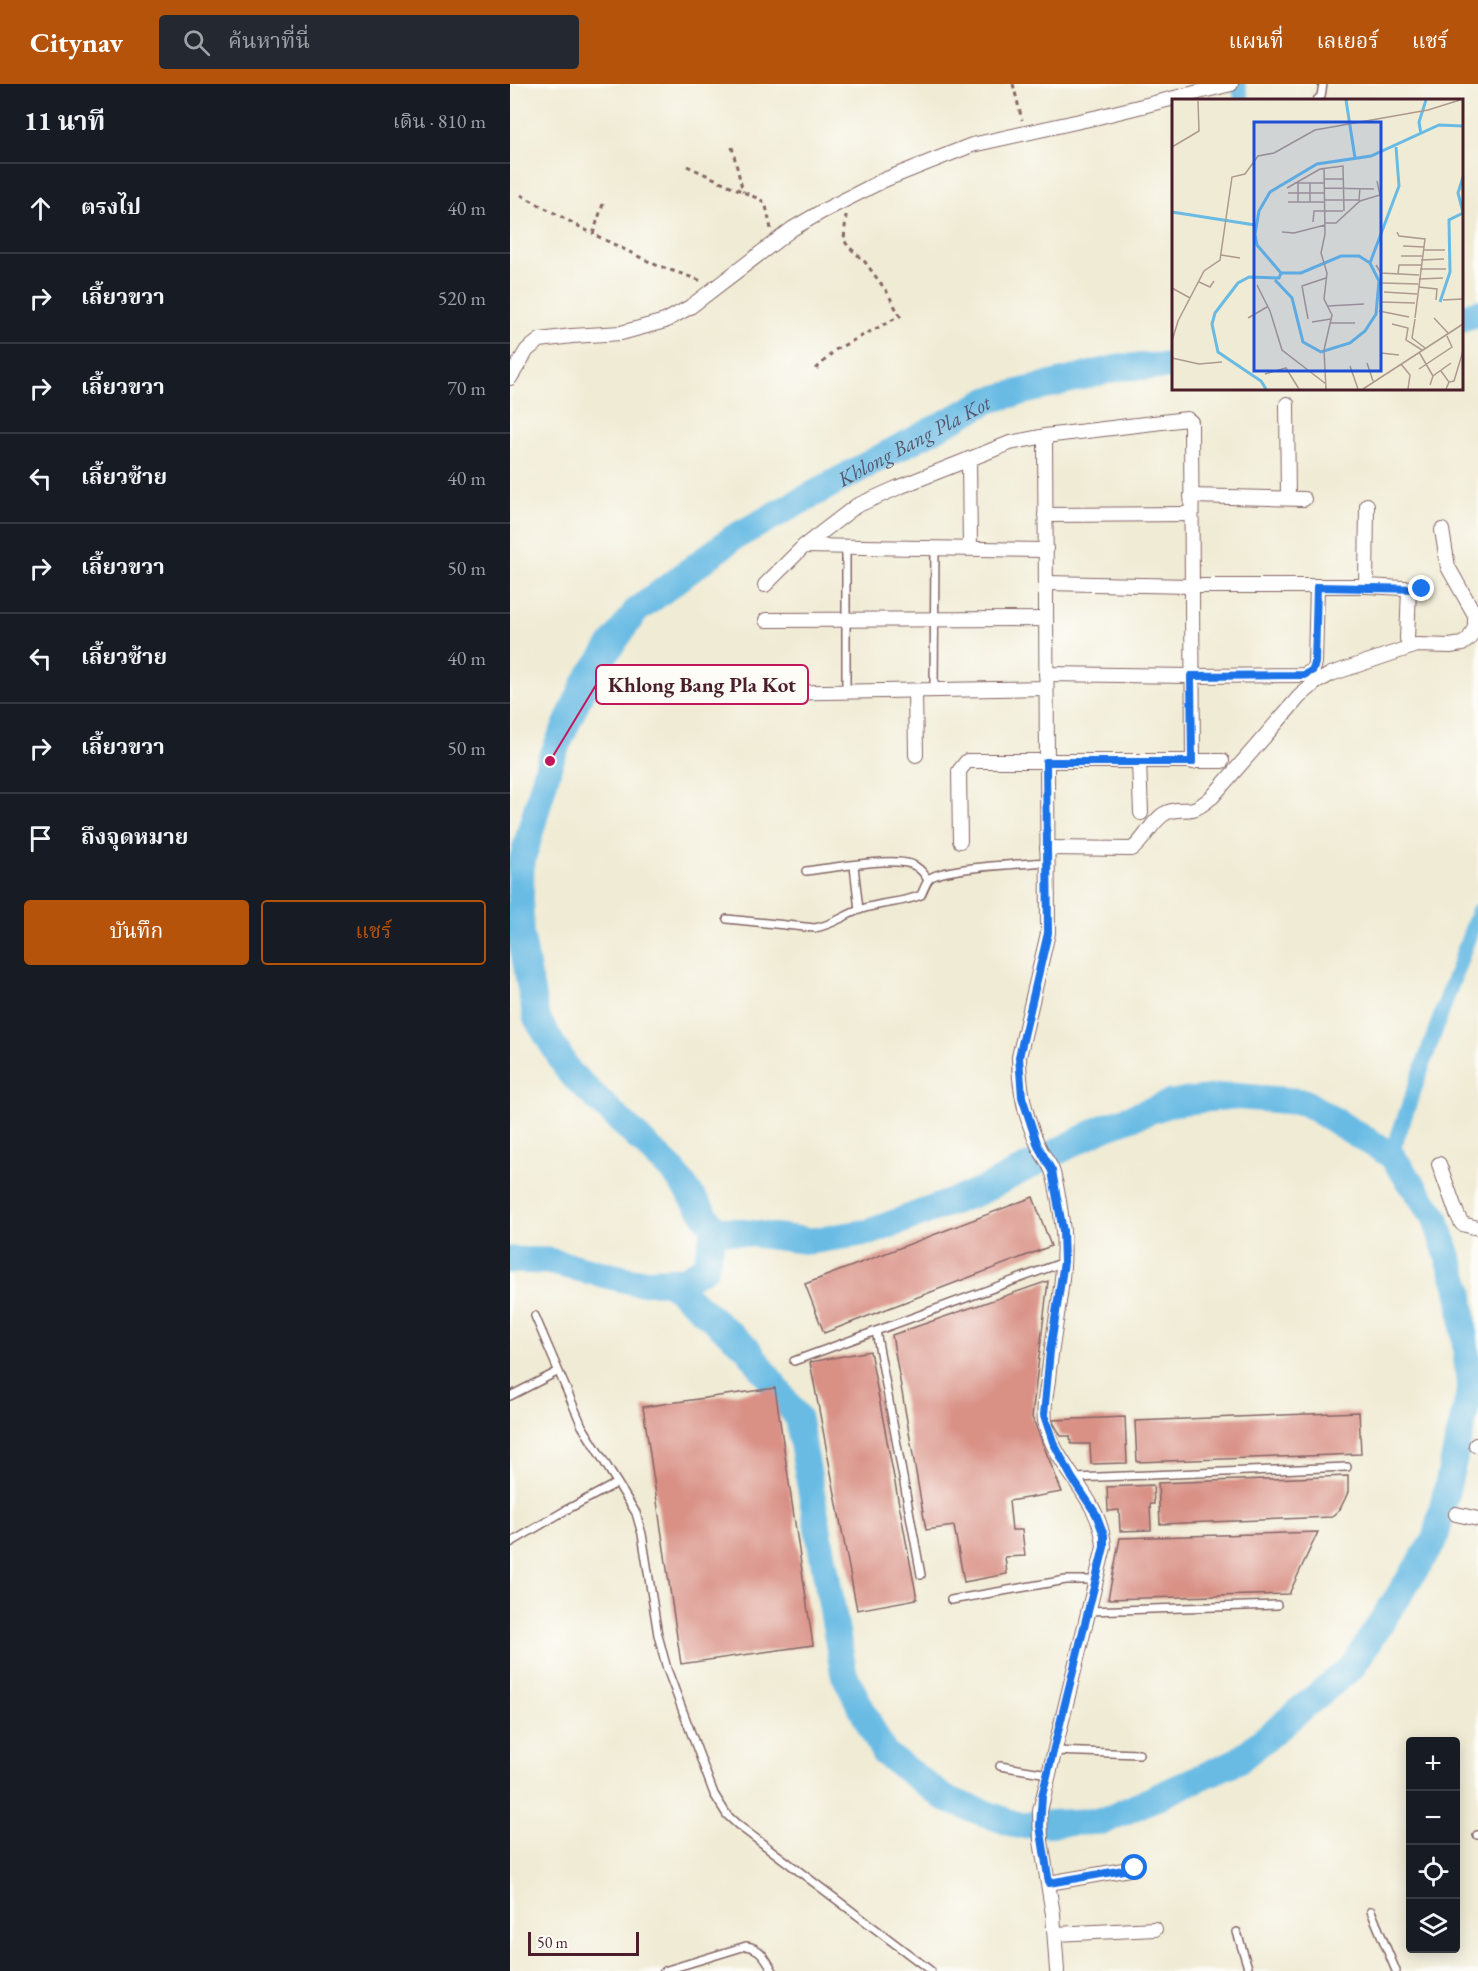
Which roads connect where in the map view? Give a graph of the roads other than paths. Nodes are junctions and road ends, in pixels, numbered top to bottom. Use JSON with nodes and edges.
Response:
{"nodes":[{"id":1,"x":1323,"y":84,"type":"edge"},
{"id":2,"x":1227,"y":85,"type":"edge"},
{"id":3,"x":1318,"y":99,"type":"edge"},
{"id":4,"x":510,"y":378,"type":"edge"},
{"id":5,"x":1287,"y":404,"type":"dead end"},
{"id":6,"x":1045,"y":436,"type":"junction"},
{"id":7,"x":969,"y":459,"type":"junction"},
{"id":8,"x":1191,"y":496,"type":"junction"},
{"id":9,"x":1288,"y":498,"type":"junction"},
{"id":10,"x":1304,"y":499,"type":"dead end"},
{"id":11,"x":1367,"y":505,"type":"dead end"},
{"id":12,"x":1191,"y":514,"type":"junction"},
{"id":13,"x":1046,"y":515,"type":"junction"},
{"id":14,"x":1442,"y":530,"type":"dead end"},
{"id":15,"x":804,"y":546,"type":"junction"},
{"id":16,"x":846,"y":547,"type":"junction"},
{"id":17,"x":935,"y":548,"type":"junction"},
{"id":18,"x":970,"y":548,"type":"junction"},
{"id":19,"x":1046,"y":550,"type":"junction"},
{"id":20,"x":1046,"y":583,"type":"junction"},
{"id":21,"x":765,"y":585,"type":"dead end"},
{"id":22,"x":1191,"y":586,"type":"junction"},
{"id":23,"x":1366,"y":586,"type":"junction"},
{"id":24,"x":1317,"y":587,"type":"junction"},
{"id":25,"x":935,"y":619,"type":"junction"},
{"id":26,"x":1046,"y":619,"type":"junction"},
{"id":27,"x":766,"y":620,"type":"dead end"},
{"id":28,"x":848,"y":620,"type":"junction"},
{"id":29,"x":1407,"y":639,"type":"dead end"},
{"id":30,"x":1046,"y":674,"type":"junction"},
{"id":31,"x":1191,"y":676,"type":"junction"},
{"id":32,"x":1046,"y":688,"type":"junction"},
{"id":33,"x":934,"y":691,"type":"junction"},
{"id":34,"x":846,"y":692,"type":"junction"},
{"id":35,"x":915,"y":692,"type":"junction"},
{"id":36,"x":768,"y":693,"type":"dead end"},
{"id":37,"x":916,"y":755,"type":"dead end"},
{"id":38,"x":1046,"y":762,"type":"junction"},
{"id":39,"x":1139,"y":762,"type":"junction"},
{"id":40,"x":1192,"y":762,"type":"junction"},
{"id":41,"x":1222,"y":762,"type":"dead end"},
{"id":42,"x":1141,"y":813,"type":"dead end"},
{"id":43,"x":960,"y":841,"type":"dead end"},
{"id":44,"x":1047,"y":855,"type":"junction"},
{"id":45,"x":854,"y":866,"type":"junction"},
{"id":46,"x":806,"y":871,"type":"dead end"},
{"id":47,"x":928,"y":880,"type":"junction"},
{"id":48,"x":859,"y":910,"type":"junction"},
{"id":49,"x":727,"y":919,"type":"dead end"},
{"id":50,"x":1439,"y":1164,"type":"dead end"},
{"id":51,"x":1478,"y":1228,"type":"edge"},
{"id":52,"x":1064,"y":1262,"type":"junction"},
{"id":53,"x":535,"y":1316,"type":"dead end"},
{"id":54,"x":876,"y":1331,"type":"junction"},
{"id":55,"x":794,"y":1361,"type":"dead end"},
{"id":56,"x":557,"y":1372,"type":"junction"},
{"id":57,"x":510,"y":1396,"type":"edge"},
{"id":58,"x":1347,"y":1467,"type":"dead end"},
{"id":59,"x":1072,"y":1478,"type":"junction"},
{"id":60,"x":617,"y":1484,"type":"junction"},
{"id":61,"x":1456,"y":1514,"type":"dead end"},
{"id":62,"x":1478,"y":1519,"type":"edge"},
{"id":63,"x":510,"y":1543,"type":"edge"},
{"id":64,"x":921,"y":1575,"type":"dead end"},
{"id":65,"x":1096,"y":1580,"type":"junction"},
{"id":66,"x":951,"y":1600,"type":"dead end"},
{"id":67,"x":1277,"y":1605,"type":"dead end"},
{"id":68,"x":1088,"y":1611,"type":"junction"},
{"id":69,"x":1054,"y":1751,"type":"junction"},
{"id":70,"x":1139,"y":1754,"type":"dead end"},
{"id":71,"x":1000,"y":1766,"type":"dead end"},
{"id":72,"x":1048,"y":1774,"type":"junction"},
{"id":73,"x":1135,"y":1868,"type":"dead end"},
{"id":74,"x":1049,"y":1883,"type":"junction"},
{"id":75,"x":1371,"y":1911,"type":"dead end"},
{"id":76,"x":1155,"y":1929,"type":"dead end"},
{"id":77,"x":1237,"y":1932,"type":"dead end"},
{"id":78,"x":1055,"y":1934,"type":"junction"},
{"id":79,"x":664,"y":1971,"type":"edge"},
{"id":80,"x":773,"y":1971,"type":"edge"},
{"id":81,"x":931,"y":1971,"type":"edge"},
{"id":82,"x":1057,"y":1971,"type":"edge"},
{"id":83,"x":1249,"y":1971,"type":"edge"},
{"id":84,"x":1396,"y":1971,"type":"edge"}],
"edges":[{"from":1,"to":3,"type":"lane"},
{"from":2,"to":4,"type":"street"},
{"from":5,"to":9,"type":"street"},
{"from":6,"to":7,"type":"street"},
{"from":6,"to":8,"type":"street"},
{"from":6,"to":13,"type":"street"},
{"from":7,"to":15,"type":"street"},
{"from":7,"to":18,"type":"street"},
{"from":8,"to":9,"type":"street"},
{"from":8,"to":12,"type":"street"},
{"from":9,"to":10,"type":"street"},
{"from":11,"to":23,"type":"street"},
{"from":12,"to":13,"type":"street"},
{"from":12,"to":22,"type":"street"},
{"from":13,"to":19,"type":"street"},
{"from":14,"to":44,"type":"street"},
{"from":15,"to":16,"type":"street"},
{"from":15,"to":21,"type":"street"},
{"from":16,"to":17,"type":"street"},
{"from":16,"to":28,"type":"lane"},
{"from":17,"to":18,"type":"street"},
{"from":17,"to":25,"type":"lane"},
{"from":18,"to":19,"type":"street"},
{"from":19,"to":20,"type":"street"},
{"from":20,"to":22,"type":"street"},
{"from":20,"to":26,"type":"street"},
{"from":22,"to":24,"type":"street"},
{"from":22,"to":31,"type":"street"},
{"from":23,"to":24,"type":"street"},
{"from":23,"to":29,"type":"street"},
{"from":24,"to":31,"type":"street"},
{"from":25,"to":26,"type":"street"},
{"from":25,"to":28,"type":"street"},
{"from":25,"to":33,"type":"lane"},
{"from":26,"to":30,"type":"street"},
{"from":27,"to":28,"type":"street"},
{"from":28,"to":34,"type":"lane"},
{"from":30,"to":31,"type":"street"},
{"from":30,"to":32,"type":"street"},
{"from":31,"to":40,"type":"street"},
{"from":32,"to":33,"type":"street"},
{"from":32,"to":38,"type":"street"},
{"from":33,"to":35,"type":"street"},
{"from":34,"to":35,"type":"street"},
{"from":34,"to":36,"type":"street"},
{"from":35,"to":37,"type":"street"},
{"from":38,"to":39,"type":"street"},
{"from":38,"to":43,"type":"street"},
{"from":38,"to":44,"type":"street"},
{"from":39,"to":40,"type":"street"},
{"from":39,"to":42,"type":"street"},
{"from":40,"to":41,"type":"street"},
{"from":44,"to":47,"type":"lane"},
{"from":44,"to":52,"type":"street"},
{"from":45,"to":46,"type":"lane"},
{"from":45,"to":47,"type":"lane"},
{"from":45,"to":48,"type":"lane"},
{"from":47,"to":48,"type":"lane"},
{"from":48,"to":49,"type":"lane"},
{"from":50,"to":51,"type":"street"},
{"from":52,"to":54,"type":"lane"},
{"from":52,"to":59,"type":"street"},
{"from":53,"to":56,"type":"lane"},
{"from":54,"to":55,"type":"lane"},
{"from":54,"to":64,"type":"lane"},
{"from":56,"to":57,"type":"lane"},
{"from":56,"to":60,"type":"lane"},
{"from":58,"to":59,"type":"lane"},
{"from":59,"to":65,"type":"street"},
{"from":60,"to":63,"type":"lane"},
{"from":60,"to":81,"type":"lane"},
{"from":61,"to":62,"type":"street"},
{"from":65,"to":66,"type":"lane"},
{"from":65,"to":68,"type":"street"},
{"from":67,"to":68,"type":"lane"},
{"from":68,"to":69,"type":"street"},
{"from":69,"to":70,"type":"lane"},
{"from":69,"to":72,"type":"street"},
{"from":71,"to":72,"type":"lane"},
{"from":72,"to":74,"type":"street"},
{"from":73,"to":74,"type":"street"},
{"from":74,"to":78,"type":"street"},
{"from":75,"to":84,"type":"lane"},
{"from":76,"to":78,"type":"street"},
{"from":77,"to":83,"type":"lane"},
{"from":78,"to":82,"type":"street"},
{"from":79,"to":80,"type":"lane"}]}
